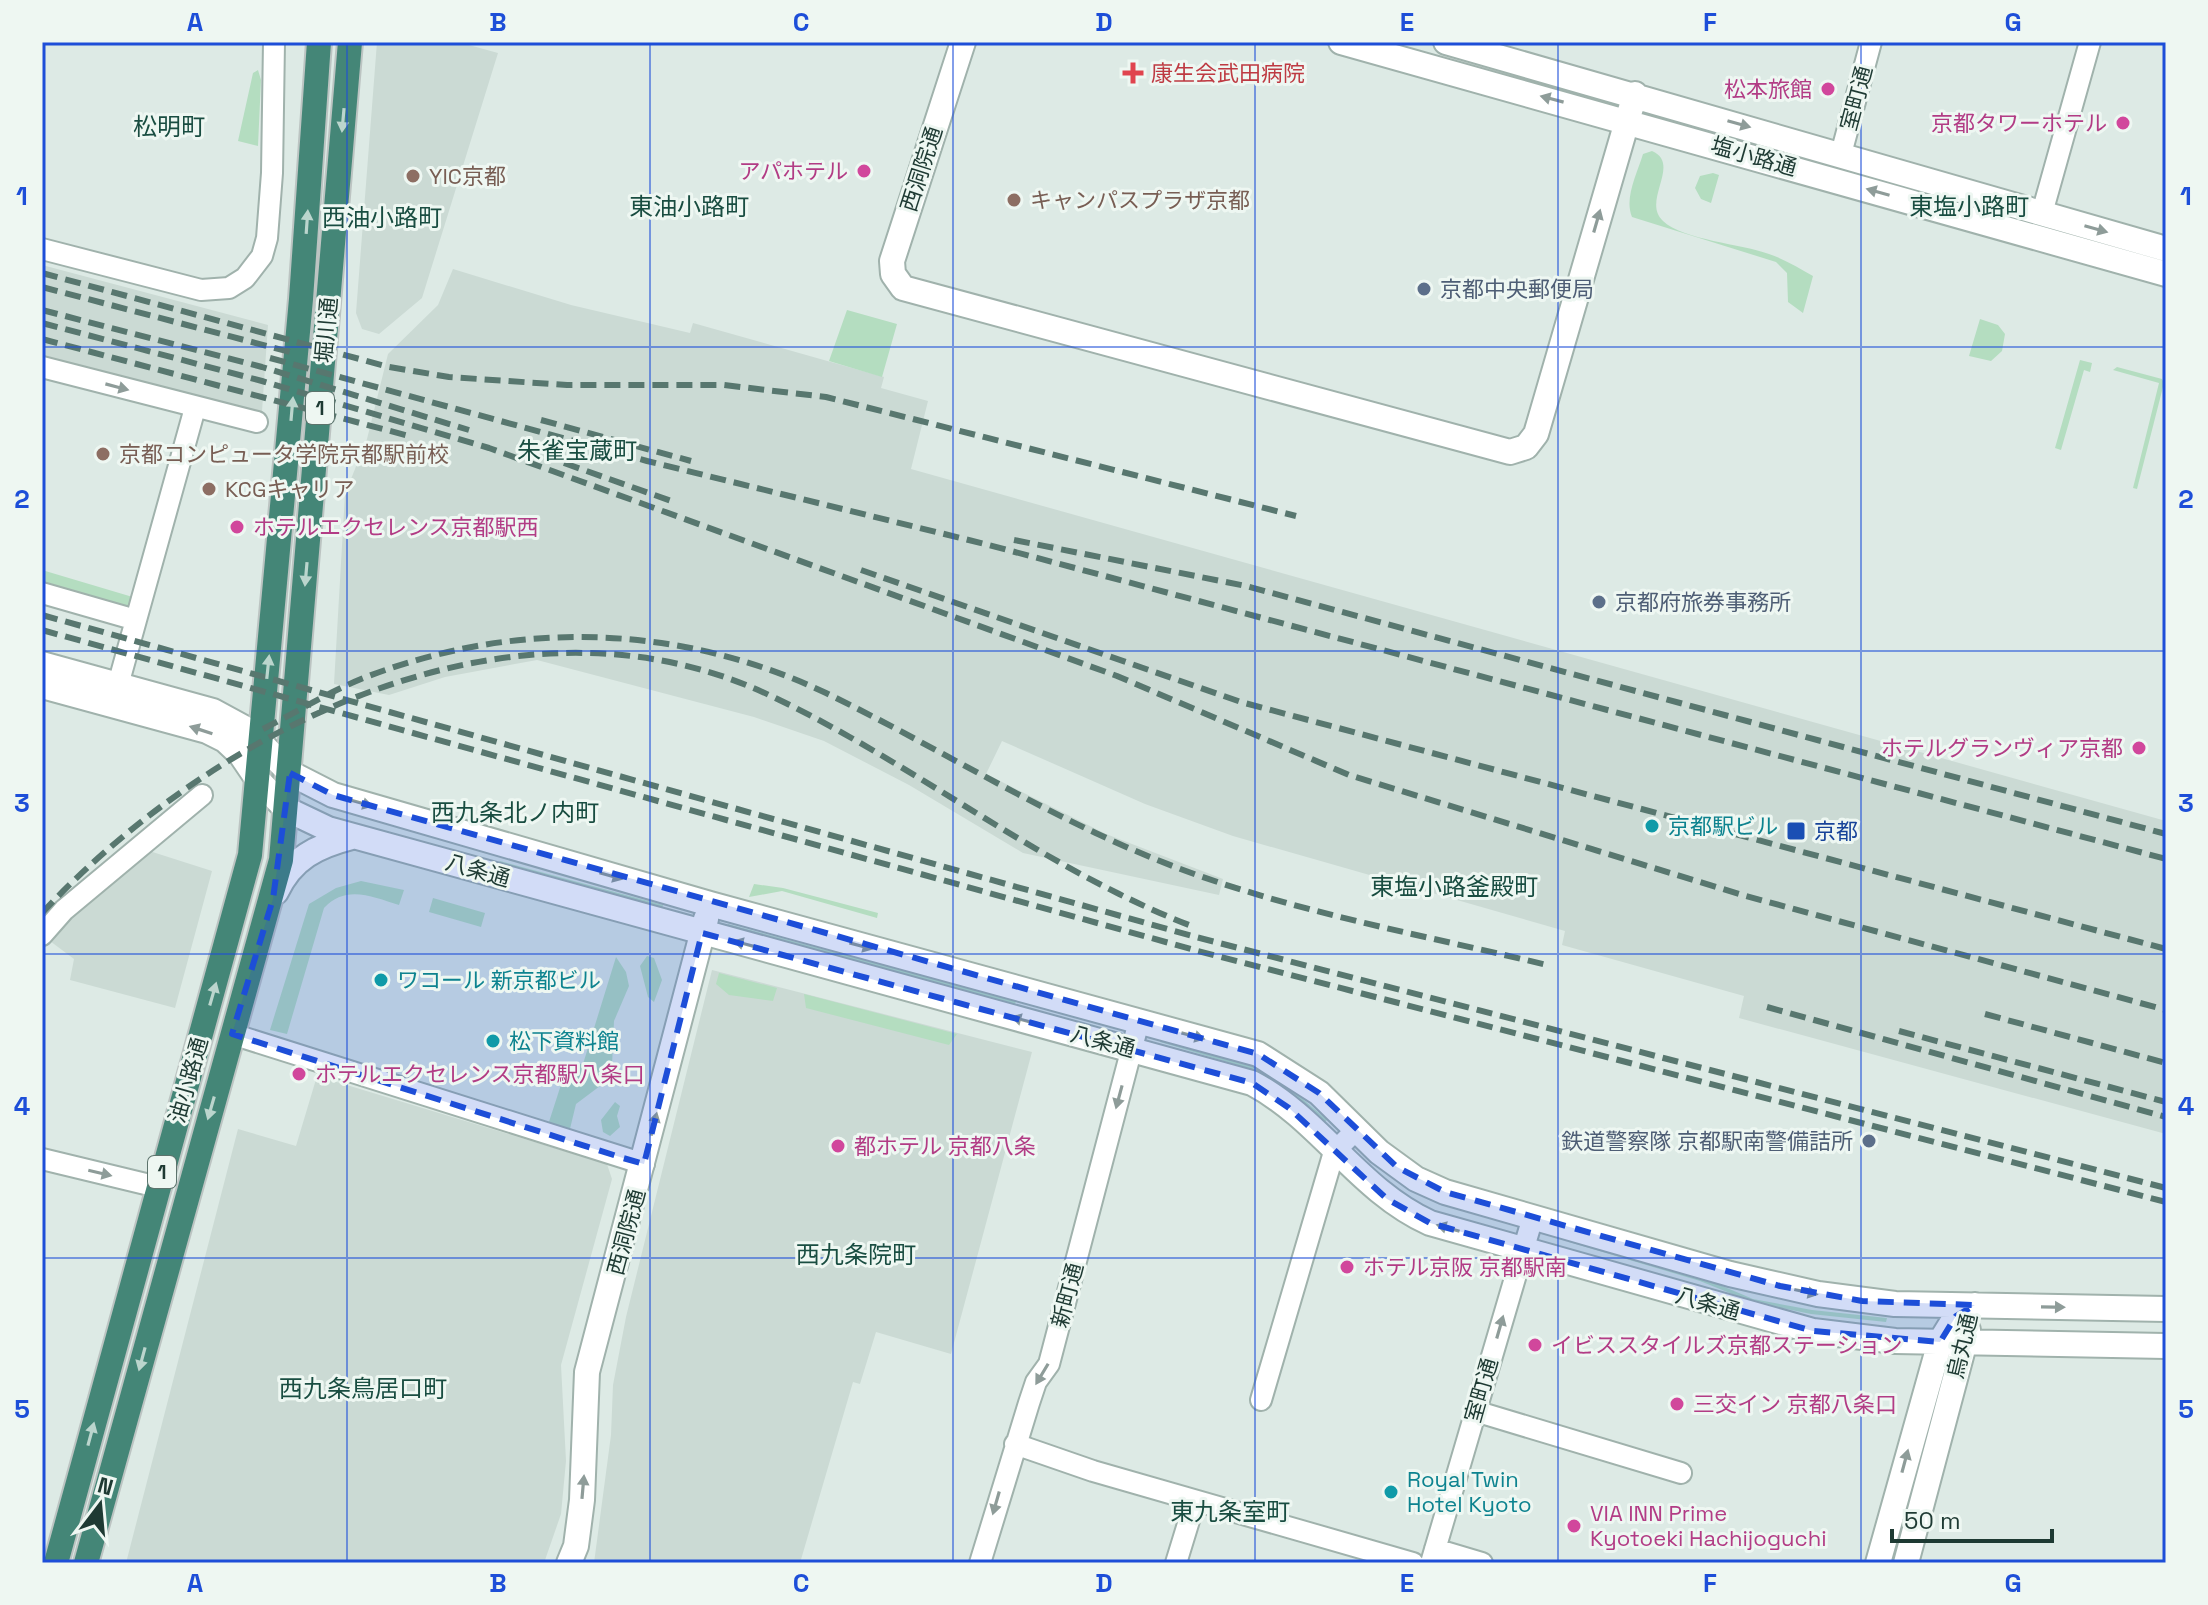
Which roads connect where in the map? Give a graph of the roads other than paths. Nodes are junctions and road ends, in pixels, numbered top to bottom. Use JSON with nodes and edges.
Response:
{"nodes":[{"id":1,"x":274,"y":42,"type":"edge"},
{"id":2,"x":319,"y":42,"type":"edge"},
{"id":3,"x":350,"y":42,"type":"edge"},
{"id":4,"x":963,"y":42,"type":"edge"},
{"id":5,"x":1341,"y":42,"type":"edge"},
{"id":6,"x":1446,"y":42,"type":"edge"},
{"id":7,"x":1871,"y":42,"type":"edge"},
{"id":8,"x":2090,"y":42,"type":"edge"},
{"id":9,"x":1415,"y":51,"type":"edge"},
{"id":10,"x":1635,"y":94,"type":"junction"},
{"id":11,"x":1628,"y":120,"type":"junction"},
{"id":12,"x":1841,"y":154,"type":"junction"},
{"id":13,"x":2042,"y":213,"type":"junction"},
{"id":14,"x":42,"y":249,"type":"edge"},
{"id":15,"x":2166,"y":249,"type":"edge"},
{"id":16,"x":2166,"y":274,"type":"edge"},
{"id":17,"x":42,"y":367,"type":"edge"},
{"id":18,"x":195,"y":408,"type":"junction"},
{"id":19,"x":257,"y":422,"type":"dead end"},
{"id":20,"x":42,"y":593,"type":"edge"},
{"id":21,"x":136,"y":620,"type":"junction"},
{"id":22,"x":42,"y":664,"type":"edge"},
{"id":23,"x":118,"y":685,"type":"junction"},
{"id":24,"x":42,"y":686,"type":"edge"},
{"id":25,"x":261,"y":745,"type":"junction"},
{"id":26,"x":290,"y":773,"type":"junction"},
{"id":27,"x":258,"y":780,"type":"junction"},
{"id":28,"x":202,"y":795,"type":"dead end"},
{"id":29,"x":286,"y":809,"type":"junction"},
{"id":30,"x":355,"y":836,"type":"junction"},
{"id":31,"x":273,"y":899,"type":"junction"},
{"id":32,"x":710,"y":904,"type":"junction"},
{"id":33,"x":702,"y":933,"type":"junction"},
{"id":34,"x":42,"y":935,"type":"edge"},
{"id":35,"x":1139,"y":1021,"type":"junction"},
{"id":36,"x":232,"y":1034,"type":"junction"},
{"id":37,"x":1132,"y":1049,"type":"junction"},
{"id":38,"x":1356,"y":1130,"type":"junction"},
{"id":39,"x":1334,"y":1152,"type":"junction"},
{"id":40,"x":42,"y":1159,"type":"edge"},
{"id":41,"x":644,"y":1164,"type":"junction"},
{"id":42,"x":158,"y":1187,"type":"junction"},
{"id":43,"x":1533,"y":1217,"type":"junction"},
{"id":44,"x":1523,"y":1250,"type":"junction"},
{"id":45,"x":1975,"y":1305,"type":"junction"},
{"id":46,"x":2166,"y":1309,"type":"edge"},
{"id":47,"x":1940,"y":1342,"type":"junction"},
{"id":48,"x":1965,"y":1342,"type":"junction"},
{"id":49,"x":2166,"y":1346,"type":"edge"},
{"id":50,"x":1261,"y":1400,"type":"dead end"},
{"id":51,"x":1475,"y":1411,"type":"junction"},
{"id":52,"x":1015,"y":1444,"type":"junction"},
{"id":53,"x":1681,"y":1473,"type":"dead end"},
{"id":54,"x":1195,"y":1501,"type":"junction"},
{"id":55,"x":1433,"y":1556,"type":"edge"},
{"id":56,"x":56,"y":1563,"type":"edge"},
{"id":57,"x":86,"y":1563,"type":"edge"},
{"id":58,"x":569,"y":1563,"type":"edge"},
{"id":59,"x":980,"y":1563,"type":"edge"},
{"id":60,"x":1176,"y":1563,"type":"edge"},
{"id":61,"x":1413,"y":1563,"type":"edge"},
{"id":62,"x":1482,"y":1563,"type":"edge"},
{"id":63,"x":1878,"y":1563,"type":"edge"},
{"id":64,"x":1906,"y":1563,"type":"edge"}],
"edges":[{"from":1,"to":14,"type":"street"},
{"from":25,"to":2,"type":"highway","name":"堀川通","number":"1","one_way":true},
{"from":3,"to":26,"type":"highway","name":"堀川通","number":"1","one_way":true},
{"from":4,"to":11,"type":"street","name":"西洞院通","one_way":true},
{"from":5,"to":9,"type":"street","name":"塩小路通"},
{"from":6,"to":10,"type":"street","name":"塩小路通"},
{"from":7,"to":12,"type":"street","name":"室町通"},
{"from":8,"to":13,"type":"street"},
{"from":11,"to":9,"type":"street","name":"塩小路通","one_way":true},
{"from":10,"to":11,"type":"street"},
{"from":10,"to":12,"type":"street","name":"塩小路通","one_way":true},
{"from":16,"to":11,"type":"street","name":"塩小路通","one_way":true},
{"from":12,"to":13,"type":"street","name":"塩小路通"},
{"from":13,"to":15,"type":"street","name":"塩小路通","one_way":true},
{"from":17,"to":18,"type":"street","one_way":true},
{"from":18,"to":19,"type":"street"},
{"from":18,"to":21,"type":"street"},
{"from":20,"to":21,"type":"street"},
{"from":21,"to":23,"type":"street"},
{"from":22,"to":23,"type":"street","name":"八条通"},
{"from":23,"to":25,"type":"street","name":"八条通"},
{"from":27,"to":24,"type":"street","name":"八条通","one_way":true},
{"from":25,"to":26,"type":"street","name":"八条通"},
{"from":25,"to":27,"type":"highway","name":"堀川通","number":"1"},
{"from":26,"to":29,"type":"highway","name":"堀川通","number":"1"},
{"from":26,"to":32,"type":"street","name":"八条通","one_way":true},
{"from":27,"to":29,"type":"street","name":"八条通"},
{"from":42,"to":27,"type":"highway","name":"油小路通","number":"1","one_way":true},
{"from":28,"to":34,"type":"street"},
{"from":29,"to":30,"type":"street","name":"八条通"},
{"from":29,"to":31,"type":"highway","name":"油小路通","number":"1"},
{"from":30,"to":31,"type":"street"},
{"from":30,"to":33,"type":"street","name":"八条通"},
{"from":31,"to":36,"type":"highway","name":"油小路通","number":"1"},
{"from":32,"to":33,"type":"street","name":"西洞院通"},
{"from":32,"to":35,"type":"street","name":"八条通","one_way":true},
{"from":37,"to":33,"type":"street","name":"八条通","one_way":true},
{"from":41,"to":33,"type":"street","name":"西洞院通","one_way":true},
{"from":35,"to":37,"type":"street","name":"新町通"},
{"from":35,"to":38,"type":"street","name":"八条通","one_way":true},
{"from":36,"to":41,"type":"street"},
{"from":36,"to":57,"type":"highway","name":"油小路通","number":"1","one_way":true},
{"from":37,"to":39,"type":"street","name":"八条通"},
{"from":37,"to":52,"type":"street","name":"新町通","one_way":true},
{"from":38,"to":39,"type":"street"},
{"from":38,"to":43,"type":"street","name":"八条通"},
{"from":44,"to":39,"type":"street","name":"八条通","one_way":true},
{"from":39,"to":50,"type":"street"},
{"from":40,"to":42,"type":"street","one_way":true},
{"from":58,"to":41,"type":"street","name":"西洞院通","one_way":true},
{"from":56,"to":42,"type":"highway","name":"油小路通","number":"1","one_way":true},
{"from":43,"to":44,"type":"street","name":"室町通"},
{"from":43,"to":45,"type":"street","name":"八条通","one_way":true},
{"from":44,"to":47,"type":"street","name":"八条通"},
{"from":51,"to":44,"type":"street","name":"室町通","one_way":true},
{"from":45,"to":46,"type":"street","name":"八条通","one_way":true},
{"from":45,"to":47,"type":"street","name":"烏丸通"},
{"from":45,"to":48,"type":"street","name":"烏丸通"},
{"from":47,"to":48,"type":"street","name":"八条通"},
{"from":63,"to":47,"type":"street","name":"烏丸通","one_way":true},
{"from":48,"to":49,"type":"street","name":"八条通"},
{"from":48,"to":64,"type":"street","name":"烏丸通"},
{"from":51,"to":53,"type":"street"},
{"from":51,"to":55,"type":"street","name":"室町通"},
{"from":52,"to":54,"type":"street"},
{"from":52,"to":59,"type":"street","name":"新町通","one_way":true},
{"from":54,"to":60,"type":"street"},
{"from":54,"to":61,"type":"street"},
{"from":55,"to":62,"type":"street"}]}
